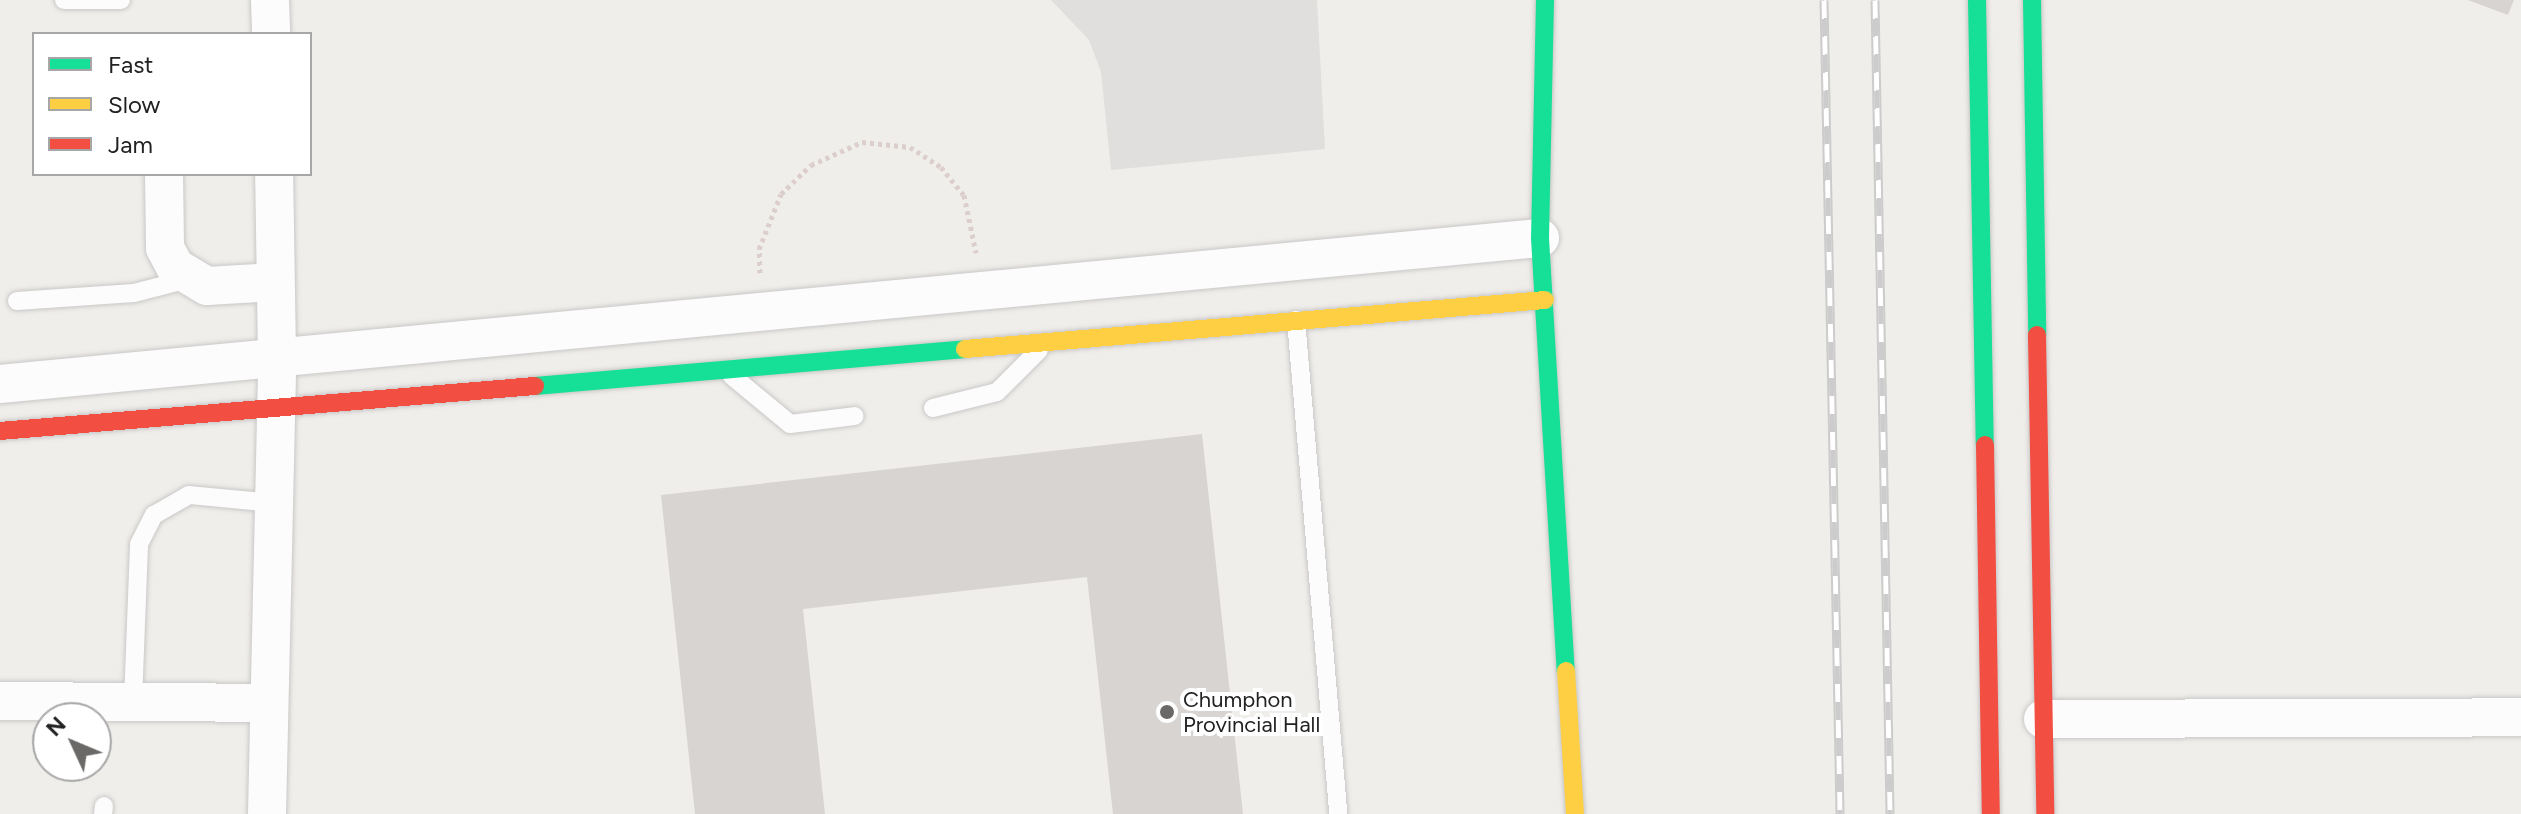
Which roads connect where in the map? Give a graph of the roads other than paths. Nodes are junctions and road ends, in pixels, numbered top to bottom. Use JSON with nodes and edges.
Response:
{"nodes":[{"id":1,"x":64,"y":0,"type":"edge"},
{"id":2,"x":121,"y":0,"type":"edge"},
{"id":3,"x":270,"y":0,"type":"edge"},
{"id":4,"x":1545,"y":0,"type":"edge"},
{"id":5,"x":1977,"y":0,"type":"edge"},
{"id":6,"x":2032,"y":0,"type":"edge"},
{"id":7,"x":271,"y":32,"type":"edge"},
{"id":8,"x":164,"y":176,"type":"edge"},
{"id":9,"x":274,"y":176,"type":"edge"},
{"id":10,"x":1540,"y":238,"type":"junction"},
{"id":11,"x":191,"y":278,"type":"junction"},
{"id":12,"x":275,"y":282,"type":"junction"},
{"id":13,"x":1545,"y":300,"type":"junction"},
{"id":14,"x":17,"y":301,"type":"dead end"},
{"id":15,"x":706,"y":315,"type":"junction"},
{"id":16,"x":1296,"y":320,"type":"junction"},
{"id":17,"x":1050,"y":341,"type":"junction"},
{"id":18,"x":277,"y":356,"type":"junction"},
{"id":19,"x":711,"y":369,"type":"junction"},
{"id":20,"x":0,"y":384,"type":"edge"},
{"id":21,"x":274,"y":405,"type":"junction"},
{"id":22,"x":933,"y":408,"type":"dead end"},
{"id":23,"x":855,"y":416,"type":"dead end"},
{"id":24,"x":0,"y":431,"type":"edge"},
{"id":25,"x":273,"y":503,"type":"junction"},
{"id":26,"x":0,"y":701,"type":"edge"},
{"id":27,"x":133,"y":702,"type":"junction"},
{"id":28,"x":268,"y":703,"type":"junction"},
{"id":29,"x":2521,"y":717,"type":"edge"},
{"id":30,"x":2043,"y":719,"type":"junction"},
{"id":31,"x":267,"y":814,"type":"edge"},
{"id":32,"x":1338,"y":814,"type":"edge"},
{"id":33,"x":1575,"y":814,"type":"edge"},
{"id":34,"x":1991,"y":814,"type":"edge"},
{"id":35,"x":2045,"y":814,"type":"edge"}],
"edges":[{"from":1,"to":2,"type":"lane"},
{"from":3,"to":7,"type":"street"},
{"from":4,"to":10,"type":"street"},
{"from":5,"to":34,"type":"street"},
{"from":6,"to":30,"type":"street"},
{"from":8,"to":11,"type":"street"},
{"from":9,"to":12,"type":"street"},
{"from":10,"to":13,"type":"street"},
{"from":10,"to":15,"type":"street"},
{"from":11,"to":12,"type":"street"},
{"from":11,"to":14,"type":"lane"},
{"from":12,"to":18,"type":"street"},
{"from":13,"to":16,"type":"street"},
{"from":13,"to":33,"type":"street"},
{"from":15,"to":18,"type":"street"},
{"from":15,"to":19,"type":"street"},
{"from":16,"to":17,"type":"street"},
{"from":16,"to":32,"type":"lane"},
{"from":17,"to":19,"type":"street"},
{"from":17,"to":22,"type":"lane"},
{"from":18,"to":20,"type":"street"},
{"from":18,"to":21,"type":"street"},
{"from":19,"to":21,"type":"street"},
{"from":19,"to":23,"type":"lane"},
{"from":21,"to":24,"type":"street"},
{"from":21,"to":25,"type":"street"},
{"from":25,"to":27,"type":"lane"},
{"from":25,"to":28,"type":"street"},
{"from":26,"to":27,"type":"street"},
{"from":27,"to":28,"type":"street"},
{"from":28,"to":31,"type":"street"},
{"from":29,"to":30,"type":"street"},
{"from":30,"to":35,"type":"street"}]}
